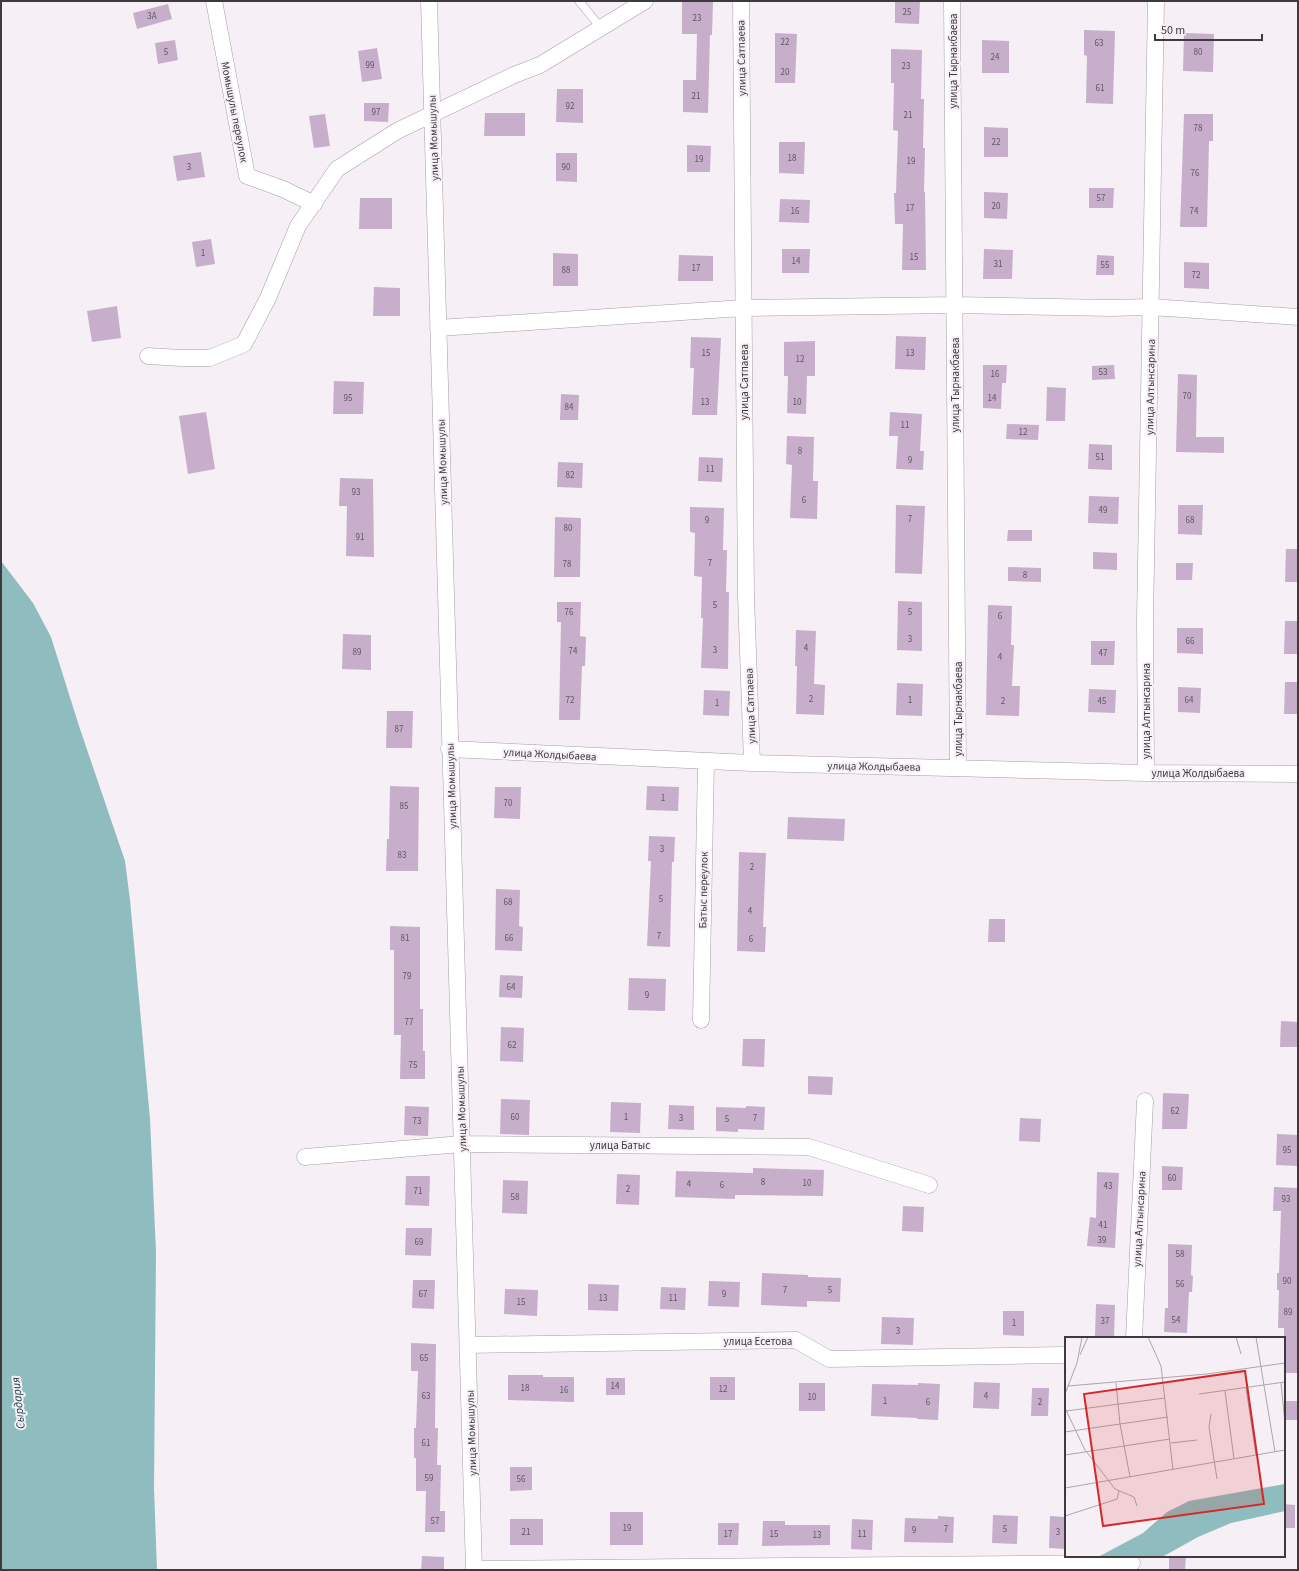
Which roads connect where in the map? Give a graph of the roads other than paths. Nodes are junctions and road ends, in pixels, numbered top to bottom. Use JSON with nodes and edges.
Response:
{"nodes":[{"id":1,"x":214,"y":1,"type":"edge"},
{"id":2,"x":429,"y":1,"type":"edge"},
{"id":3,"x":579,"y":1,"type":"edge"},
{"id":4,"x":645,"y":1,"type":"edge"},
{"id":5,"x":741,"y":1,"type":"edge"},
{"id":6,"x":952,"y":1,"type":"edge"},
{"id":7,"x":1156,"y":1,"type":"edge"},
{"id":8,"x":601,"y":28,"type":"junction"},
{"id":9,"x":433,"y":114,"type":"junction"},
{"id":10,"x":314,"y":204,"type":"junction"},
{"id":11,"x":955,"y":305,"type":"junction"},
{"id":12,"x":1151,"y":307,"type":"junction"},
{"id":13,"x":743,"y":308,"type":"junction"},
{"id":14,"x":1298,"y":317,"type":"edge"},
{"id":15,"x":438,"y":328,"type":"junction"},
{"id":16,"x":148,"y":356,"type":"dead end"},
{"id":17,"x":450,"y":749,"type":"junction"},
{"id":18,"x":706,"y":761,"type":"junction"},
{"id":19,"x":752,"y":763,"type":"junction"},
{"id":20,"x":958,"y":768,"type":"junction"},
{"id":21,"x":1146,"y":773,"type":"junction"},
{"id":22,"x":1298,"y":774,"type":"edge"},
{"id":23,"x":701,"y":1020,"type":"dead end"},
{"id":24,"x":1145,"y":1101,"type":"dead end"},
{"id":25,"x":462,"y":1144,"type":"junction"},
{"id":26,"x":305,"y":1157,"type":"dead end"},
{"id":27,"x":929,"y":1185,"type":"dead end"},
{"id":28,"x":1134,"y":1337,"type":"edge"},
{"id":29,"x":468,"y":1345,"type":"junction"},
{"id":30,"x":1065,"y":1355,"type":"edge"},
{"id":31,"x":1132,"y":1563,"type":"edge"},
{"id":32,"x":474,"y":1569,"type":"edge"}],
"edges":[{"from":1,"to":10,"type":"street","name":"Момышулы переулок"},
{"from":2,"to":9,"type":"street","name":"улица Момышулы"},
{"from":3,"to":8,"type":"lane"},
{"from":4,"to":8,"type":"street"},
{"from":5,"to":13,"type":"street","name":"улица Сатпаева"},
{"from":6,"to":11,"type":"street","name":"улица Тырнакбаева"},
{"from":7,"to":12,"type":"street","name":"улица Алтынсарина"},
{"from":8,"to":9,"type":"street"},
{"from":9,"to":10,"type":"street"},
{"from":9,"to":15,"type":"street","name":"улица Момышулы"},
{"from":10,"to":16,"type":"street"},
{"from":11,"to":12,"type":"street"},
{"from":11,"to":13,"type":"street"},
{"from":11,"to":20,"type":"street","name":"улица Тырнакбаева"},
{"from":12,"to":14,"type":"street"},
{"from":12,"to":21,"type":"street","name":"улица Алтынсарина"},
{"from":13,"to":15,"type":"street"},
{"from":13,"to":19,"type":"street","name":"улица Сатпаева"},
{"from":15,"to":17,"type":"street","name":"улица Момышулы"},
{"from":17,"to":18,"type":"street","name":"улица Жолдыбаева"},
{"from":17,"to":25,"type":"street","name":"улица Момышулы"},
{"from":18,"to":19,"type":"street","name":"улица Жолдыбаева"},
{"from":18,"to":23,"type":"street","name":"Батыс переулок"},
{"from":19,"to":20,"type":"street","name":"улица Жолдыбаева"},
{"from":20,"to":21,"type":"street","name":"улица Жолдыбаева"},
{"from":21,"to":22,"type":"street","name":"улица Жолдыбаева"},
{"from":24,"to":28,"type":"street","name":"улица Алтынсарина"},
{"from":25,"to":26,"type":"street","name":"улица Батыс"},
{"from":25,"to":27,"type":"street","name":"улица Батыс"},
{"from":25,"to":29,"type":"street","name":"улица Момышулы"},
{"from":29,"to":30,"type":"street","name":"улица Есетова"},
{"from":29,"to":32,"type":"street","name":"улица Момышулы"},
{"from":31,"to":32,"type":"street"}]}
